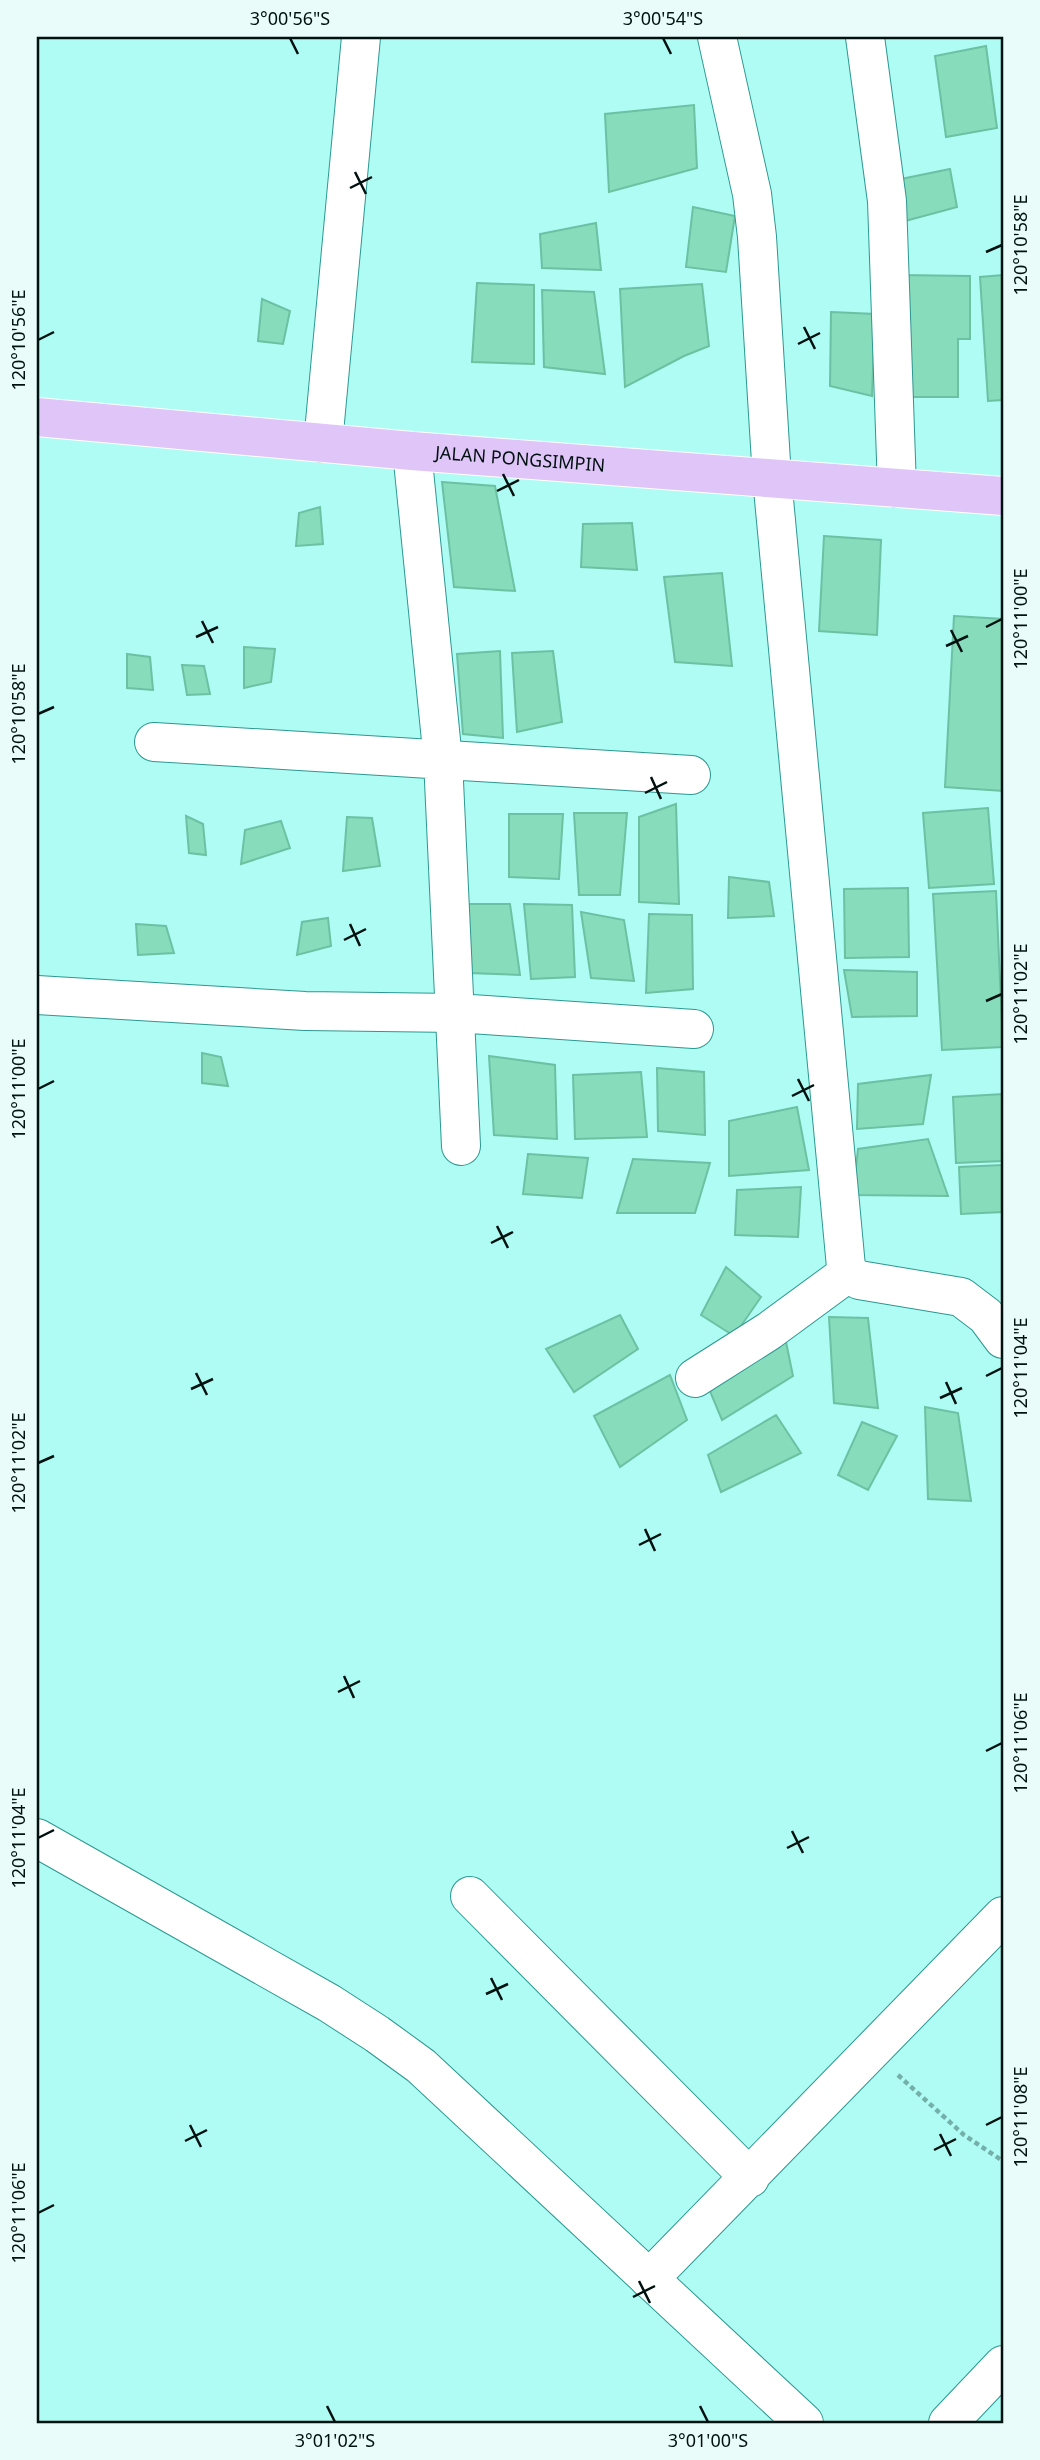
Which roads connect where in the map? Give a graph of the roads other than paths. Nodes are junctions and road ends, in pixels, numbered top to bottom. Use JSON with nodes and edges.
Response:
{"nodes":[{"id":1,"x":361,"y":37,"type":"edge"},
{"id":2,"x":717,"y":37,"type":"edge"},
{"id":3,"x":865,"y":37,"type":"edge"},
{"id":4,"x":37,"y":417,"type":"edge"},
{"id":5,"x":323,"y":443,"type":"junction"},
{"id":6,"x":412,"y":451,"type":"junction"},
{"id":7,"x":772,"y":478,"type":"junction"},
{"id":8,"x":897,"y":488,"type":"junction"},
{"id":9,"x":1003,"y":496,"type":"edge"},
{"id":10,"x":154,"y":743,"type":"dead end"},
{"id":11,"x":443,"y":760,"type":"junction"},
{"id":12,"x":691,"y":775,"type":"dead end"},
{"id":13,"x":37,"y":995,"type":"edge"},
{"id":14,"x":456,"y":1013,"type":"junction"},
{"id":15,"x":694,"y":1029,"type":"dead end"},
{"id":16,"x":461,"y":1146,"type":"dead end"},
{"id":17,"x":848,"y":1273,"type":"junction"},
{"id":18,"x":1003,"y":1339,"type":"edge"},
{"id":19,"x":695,"y":1378,"type":"dead end"},
{"id":20,"x":37,"y":1838,"type":"edge"},
{"id":21,"x":470,"y":1896,"type":"dead end"},
{"id":22,"x":1003,"y":1916,"type":"edge"},
{"id":23,"x":750,"y":2178,"type":"junction"},
{"id":24,"x":649,"y":2279,"type":"junction"},
{"id":25,"x":1003,"y":2365,"type":"edge"},
{"id":26,"x":804,"y":2423,"type":"edge"},
{"id":27,"x":948,"y":2423,"type":"edge"}],
"edges":[{"from":1,"to":5,"type":"street"},
{"from":2,"to":7,"type":"street"},
{"from":3,"to":8,"type":"street"},
{"from":4,"to":5,"type":"main road","name":"JALAN PONGSIMPIN"},
{"from":5,"to":6,"type":"main road","name":"JALAN PONGSIMPIN"},
{"from":6,"to":7,"type":"main road","name":"JALAN PONGSIMPIN"},
{"from":6,"to":11,"type":"street"},
{"from":7,"to":8,"type":"main road","name":"JALAN PONGSIMPIN"},
{"from":7,"to":17,"type":"street"},
{"from":8,"to":9,"type":"main road","name":"JALAN PONGSIMPIN"},
{"from":10,"to":11,"type":"street"},
{"from":11,"to":12,"type":"street"},
{"from":11,"to":14,"type":"street"},
{"from":13,"to":14,"type":"street"},
{"from":14,"to":15,"type":"street"},
{"from":14,"to":16,"type":"street"},
{"from":17,"to":18,"type":"street"},
{"from":17,"to":19,"type":"street"},
{"from":20,"to":24,"type":"street"},
{"from":21,"to":23,"type":"street"},
{"from":22,"to":23,"type":"street"},
{"from":23,"to":24,"type":"street"},
{"from":24,"to":26,"type":"street"},
{"from":25,"to":27,"type":"street"}]}
